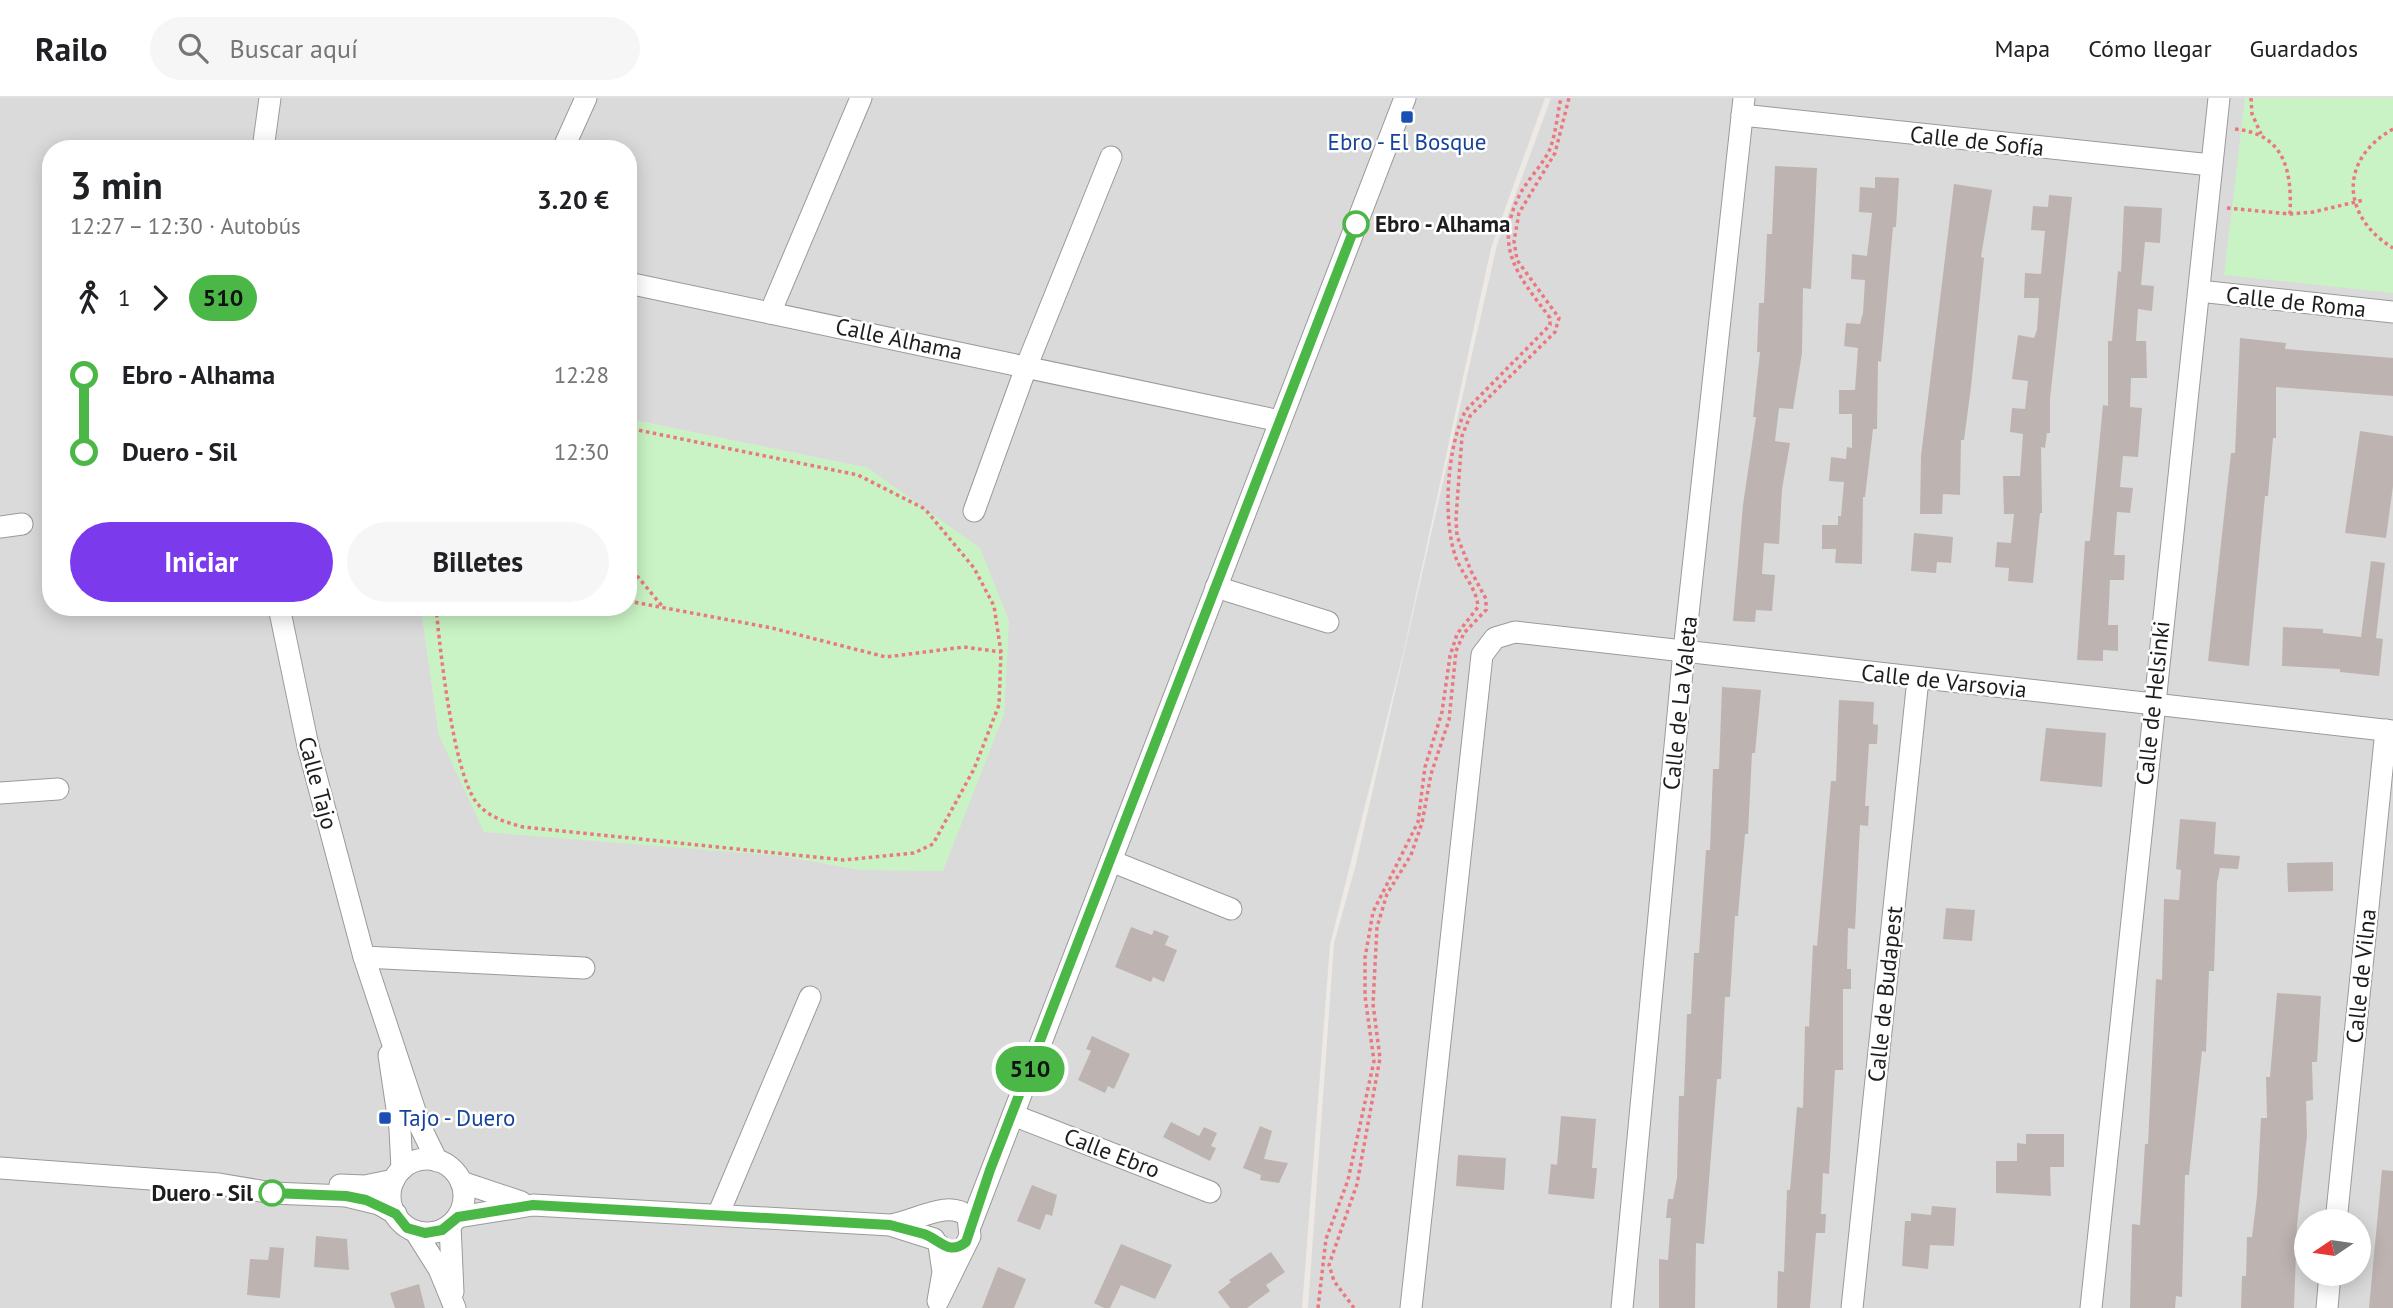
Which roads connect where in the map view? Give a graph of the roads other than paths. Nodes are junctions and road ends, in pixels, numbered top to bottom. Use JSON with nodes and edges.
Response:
{"nodes":[{"id":1,"x":270,"y":98,"type":"edge"},
{"id":2,"x":586,"y":98,"type":"edge"},
{"id":3,"x":861,"y":98,"type":"edge"},
{"id":4,"x":1405,"y":98,"type":"edge"},
{"id":5,"x":2219,"y":98,"type":"edge"},
{"id":6,"x":1743,"y":107,"type":"edge"},
{"id":7,"x":264,"y":140,"type":"edge"},
{"id":8,"x":567,"y":140,"type":"edge"},
{"id":9,"x":1111,"y":157,"type":"dead end"},
{"id":10,"x":2211,"y":165,"type":"junction"},
{"id":11,"x":637,"y":285,"type":"edge"},
{"id":12,"x":2199,"y":291,"type":"junction"},
{"id":13,"x":2393,"y":312,"type":"edge"},
{"id":14,"x":770,"y":313,"type":"junction"},
{"id":15,"x":1027,"y":365,"type":"junction"},
{"id":16,"x":1280,"y":421,"type":"junction"},
{"id":17,"x":974,"y":511,"type":"dead end"},
{"id":18,"x":22,"y":524,"type":"dead end"},
{"id":19,"x":0,"y":527,"type":"edge"},
{"id":20,"x":1216,"y":587,"type":"junction"},
{"id":21,"x":281,"y":616,"type":"edge"},
{"id":22,"x":1328,"y":622,"type":"dead end"},
{"id":23,"x":1684,"y":651,"type":"junction"},
{"id":24,"x":1919,"y":679,"type":"junction"},
{"id":25,"x":2152,"y":702,"type":"junction"},
{"id":26,"x":2390,"y":730,"type":"edge"},
{"id":27,"x":58,"y":789,"type":"dead end"},
{"id":28,"x":0,"y":793,"type":"edge"},
{"id":29,"x":1111,"y":861,"type":"junction"},
{"id":30,"x":1231,"y":909,"type":"dead end"},
{"id":31,"x":364,"y":957,"type":"junction"},
{"id":32,"x":584,"y":968,"type":"dead end"},
{"id":33,"x":810,"y":997,"type":"dead end"},
{"id":34,"x":385,"y":1025,"type":"junction"},
{"id":35,"x":1013,"y":1115,"type":"junction"},
{"id":36,"x":437,"y":1161,"type":"junction"},
{"id":37,"x":0,"y":1168,"type":"edge"},
{"id":38,"x":990,"y":1170,"type":"junction"},
{"id":39,"x":398,"y":1174,"type":"junction"},
{"id":40,"x":461,"y":1182,"type":"junction"},
{"id":41,"x":219,"y":1184,"type":"junction"},
{"id":42,"x":1210,"y":1192,"type":"dead end"},
{"id":43,"x":533,"y":1205,"type":"junction"},
{"id":44,"x":2337,"y":1209,"type":"edge"},
{"id":45,"x":946,"y":1210,"type":"junction"},
{"id":46,"x":396,"y":1214,"type":"junction"},
{"id":47,"x":718,"y":1216,"type":"junction"},
{"id":48,"x":454,"y":1221,"type":"junction"},
{"id":49,"x":890,"y":1225,"type":"junction"},
{"id":50,"x":415,"y":1231,"type":"junction"},
{"id":51,"x":969,"y":1233,"type":"junction"},
{"id":52,"x":937,"y":1242,"type":"junction"},
{"id":53,"x":2329,"y":1286,"type":"edge"},
{"id":54,"x":937,"y":1304,"type":"edge"},
{"id":55,"x":454,"y":1305,"type":"edge"},
{"id":56,"x":1411,"y":1308,"type":"edge"},
{"id":57,"x":1622,"y":1308,"type":"edge"},
{"id":58,"x":1852,"y":1308,"type":"edge"},
{"id":59,"x":2091,"y":1308,"type":"edge"},
{"id":60,"x":2327,"y":1308,"type":"edge"}],
"edges":[{"from":1,"to":7,"type":"street"},
{"from":2,"to":8,"type":"street"},
{"from":3,"to":14,"type":"street"},
{"from":4,"to":16,"type":"street"},
{"from":5,"to":10,"type":"street","name":"Calle de Helsinki"},
{"from":6,"to":10,"type":"street","name":"Calle de Sofía"},
{"from":6,"to":23,"type":"street","name":"Calle de La Valeta"},
{"from":9,"to":15,"type":"street"},
{"from":10,"to":12,"type":"street","name":"Calle de Helsinki"},
{"from":11,"to":14,"type":"street","name":"Calle Alhama"},
{"from":12,"to":13,"type":"street","name":"Calle de Roma"},
{"from":12,"to":25,"type":"street","name":"Calle de Helsinki"},
{"from":14,"to":15,"type":"street","name":"Calle Alhama"},
{"from":15,"to":16,"type":"street","name":"Calle Alhama"},
{"from":15,"to":17,"type":"street"},
{"from":16,"to":20,"type":"street"},
{"from":18,"to":19,"type":"street"},
{"from":20,"to":22,"type":"street"},
{"from":20,"to":29,"type":"street"},
{"from":21,"to":31,"type":"street","name":"Calle Tajo"},
{"from":23,"to":24,"type":"street","name":"Calle de Varsovia"},
{"from":23,"to":56,"type":"street","name":"Calle de Varsovia"},
{"from":23,"to":57,"type":"street","name":"Calle de La Valeta"},
{"from":24,"to":25,"type":"street","name":"Calle de Varsovia"},
{"from":24,"to":58,"type":"street","name":"Calle de Budapest"},
{"from":25,"to":26,"type":"street","name":"Calle de Varsovia"},
{"from":25,"to":59,"type":"street","name":"Calle de Helsinki"},
{"from":26,"to":44,"type":"street","name":"Calle de Vilna"},
{"from":27,"to":28,"type":"street"},
{"from":29,"to":30,"type":"street"},
{"from":29,"to":35,"type":"street"},
{"from":31,"to":32,"type":"street"},
{"from":31,"to":34,"type":"street","name":"Calle Tajo"},
{"from":33,"to":47,"type":"street"},
{"from":34,"to":36,"type":"street","name":"Calle Tajo"},
{"from":34,"to":39,"type":"street","name":"Calle Tajo"},
{"from":35,"to":38,"type":"street"},
{"from":35,"to":42,"type":"street","name":"Calle Ebro"},
{"from":36,"to":39,"type":"street"},
{"from":36,"to":40,"type":"street"},
{"from":37,"to":41,"type":"street"},
{"from":38,"to":45,"type":"street"},
{"from":38,"to":51,"type":"street"},
{"from":39,"to":41,"type":"street"},
{"from":39,"to":46,"type":"street"},
{"from":40,"to":43,"type":"street"},
{"from":40,"to":48,"type":"street"},
{"from":41,"to":46,"type":"street"},
{"from":43,"to":47,"type":"street"},
{"from":43,"to":48,"type":"street"},
{"from":45,"to":49,"type":"street"},
{"from":45,"to":51,"type":"street"},
{"from":45,"to":52,"type":"street"},
{"from":46,"to":50,"type":"street"},
{"from":47,"to":49,"type":"street"},
{"from":48,"to":50,"type":"street"},
{"from":48,"to":55,"type":"street"},
{"from":49,"to":52,"type":"street"},
{"from":50,"to":55,"type":"street"},
{"from":51,"to":52,"type":"street"},
{"from":51,"to":54,"type":"street"},
{"from":52,"to":54,"type":"street"},
{"from":53,"to":60,"type":"street"}]}
